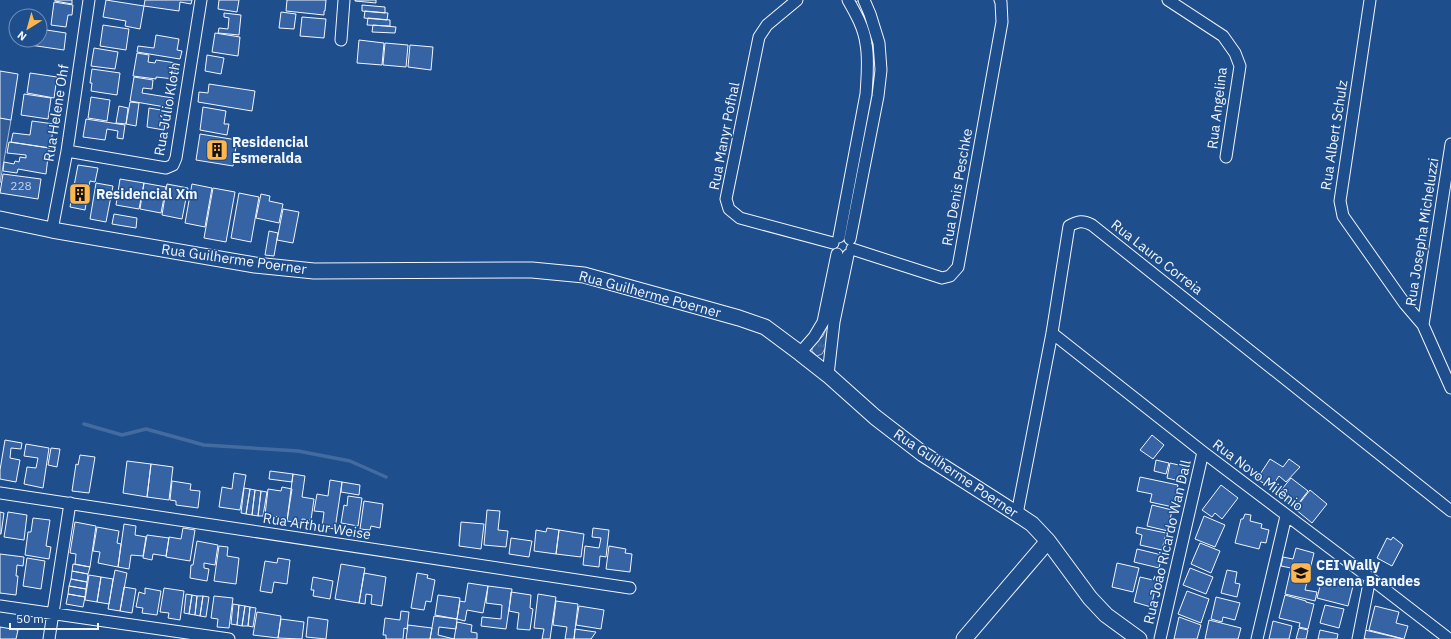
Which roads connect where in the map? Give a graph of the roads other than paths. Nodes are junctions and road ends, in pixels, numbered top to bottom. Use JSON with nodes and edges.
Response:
{"nodes":[{"id":1,"x":89,"y":0,"type":"edge"},
{"id":2,"x":201,"y":0,"type":"edge"},
{"id":3,"x":344,"y":0,"type":"edge"},
{"id":4,"x":797,"y":0,"type":"edge"},
{"id":5,"x":848,"y":0,"type":"edge"},
{"id":6,"x":864,"y":0,"type":"edge"},
{"id":7,"x":1000,"y":0,"type":"edge"},
{"id":8,"x":1168,"y":0,"type":"edge"},
{"id":9,"x":1370,"y":0,"type":"edge"},
{"id":10,"x":341,"y":40,"type":"dead end"},
{"id":11,"x":1451,"y":144,"type":"edge"},
{"id":12,"x":66,"y":151,"type":"junction"},
{"id":13,"x":1226,"y":157,"type":"dead end"},
{"id":14,"x":0,"y":219,"type":"edge"},
{"id":15,"x":52,"y":230,"type":"junction"},
{"id":16,"x":843,"y":246,"type":"junction"},
{"id":17,"x":1422,"y":325,"type":"junction"},
{"id":18,"x":1052,"y":333,"type":"junction"},
{"id":19,"x":800,"y":353,"type":"junction"},
{"id":20,"x":828,"y":375,"type":"junction"},
{"id":21,"x":1451,"y":388,"type":"edge"},
{"id":22,"x":1203,"y":452,"type":"junction"},
{"id":23,"x":0,"y":493,"type":"edge"},
{"id":24,"x":70,"y":503,"type":"junction"},
{"id":25,"x":1451,"y":511,"type":"edge"},
{"id":26,"x":1017,"y":514,"type":"junction"},
{"id":27,"x":1286,"y":516,"type":"junction"},
{"id":28,"x":1048,"y":541,"type":"junction"},
{"id":29,"x":1370,"y":578,"type":"junction"},
{"id":30,"x":630,"y":588,"type":"dead end"},
{"id":31,"x":0,"y":606,"type":"edge"},
{"id":32,"x":53,"y":614,"type":"junction"},
{"id":33,"x":49,"y":639,"type":"edge"},
{"id":34,"x":229,"y":639,"type":"edge"},
{"id":35,"x":964,"y":639,"type":"edge"},
{"id":36,"x":1138,"y":639,"type":"edge"},
{"id":37,"x":1160,"y":639,"type":"edge"},
{"id":38,"x":1257,"y":639,"type":"edge"},
{"id":39,"x":1358,"y":639,"type":"edge"},
{"id":40,"x":1449,"y":639,"type":"edge"}],
"edges":[{"from":1,"to":12,"type":"street","name":"Rua Helene Ohf"},
{"from":2,"to":12,"type":"street","name":"Rua Júlio Kloth"},
{"from":3,"to":10,"type":"street"},
{"from":4,"to":16,"type":"street","name":"Rua Manyr Pofhal"},
{"from":5,"to":16,"type":"street"},
{"from":6,"to":16,"type":"street"},
{"from":7,"to":16,"type":"street","name":"Rua Denis Peschke"},
{"from":8,"to":13,"type":"street","name":"Rua Angelina"},
{"from":9,"to":17,"type":"street","name":"Rua Albert Schulz"},
{"from":11,"to":17,"type":"street","name":"Rua Josepha Micheluzzi"},
{"from":12,"to":15,"type":"street","name":"Rua Helene Ohf"},
{"from":14,"to":15,"type":"street","name":"Rua Guilherme Poerner"},
{"from":15,"to":19,"type":"street","name":"Rua Guilherme Poerner"},
{"from":16,"to":19,"type":"street"},
{"from":16,"to":20,"type":"street"},
{"from":17,"to":21,"type":"street","name":"Rua Albert Schulz"},
{"from":18,"to":22,"type":"street","name":"Rua Novo Milênio"},
{"from":18,"to":25,"type":"street","name":"Rua Lauro Correia"},
{"from":18,"to":26,"type":"street","name":"Rua Lauro Correia"},
{"from":19,"to":20,"type":"street","name":"Rua Guilherme Poerner"},
{"from":20,"to":26,"type":"street","name":"Rua Guilherme Poerner"},
{"from":22,"to":27,"type":"street","name":"Rua Novo Milênio"},
{"from":22,"to":37,"type":"street","name":"Rua João Ricardo Wan Dall"},
{"from":23,"to":24,"type":"street","name":"Rua Arthur Weise"},
{"from":24,"to":30,"type":"street","name":"Rua Arthur Weise"},
{"from":24,"to":32,"type":"street"},
{"from":26,"to":28,"type":"street","name":"Rua Guilherme Poerner"},
{"from":27,"to":29,"type":"street","name":"Rua Novo Milênio"},
{"from":27,"to":38,"type":"street"},
{"from":28,"to":35,"type":"street"},
{"from":28,"to":36,"type":"street","name":"Rua Guilherme Poerner"},
{"from":29,"to":39,"type":"street"},
{"from":29,"to":40,"type":"street","name":"Rua Novo Milênio"},
{"from":31,"to":32,"type":"street"},
{"from":32,"to":33,"type":"street"},
{"from":32,"to":34,"type":"street"}]}
